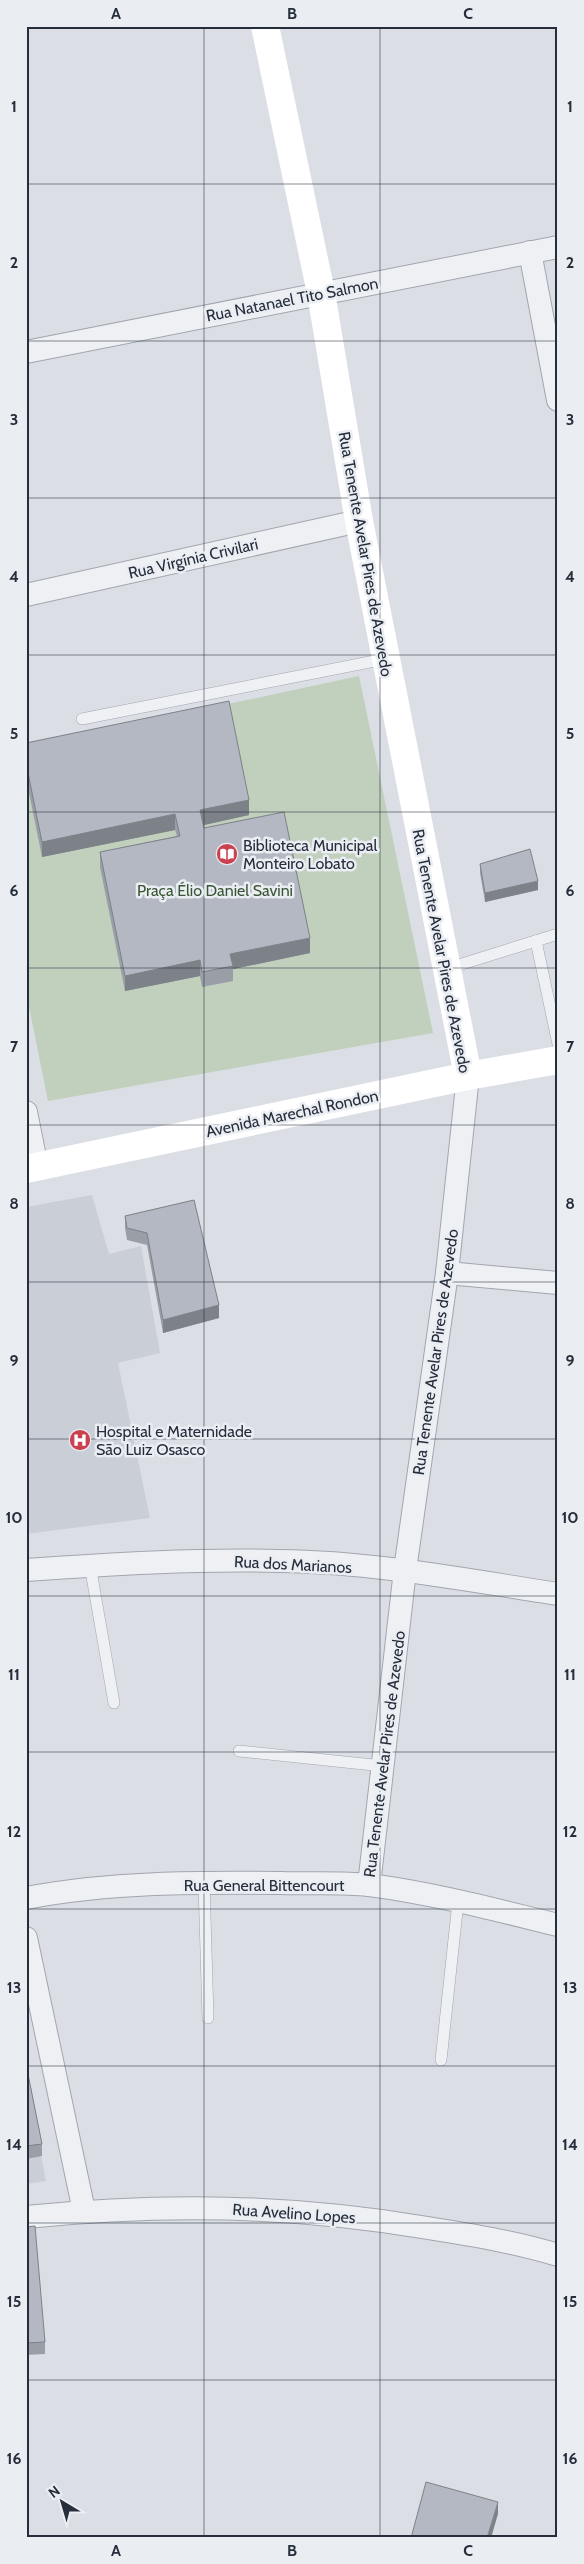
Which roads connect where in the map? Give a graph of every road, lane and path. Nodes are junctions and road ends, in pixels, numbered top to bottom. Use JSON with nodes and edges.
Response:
{"nodes":[{"id":1,"x":265,"y":26,"type":"edge"},
{"id":2,"x":558,"y":247,"type":"edge"},
{"id":3,"x":530,"y":252,"type":"junction"},
{"id":4,"x":321,"y":293,"type":"junction"},
{"id":5,"x":26,"y":352,"type":"edge"},
{"id":6,"x":558,"y":400,"type":"edge"},
{"id":7,"x":359,"y":521,"type":"junction"},
{"id":8,"x":26,"y":595,"type":"edge"},
{"id":9,"x":385,"y":659,"type":"junction"},
{"id":10,"x":82,"y":718,"type":"dead end"},
{"id":11,"x":558,"y":934,"type":"edge"},
{"id":12,"x":536,"y":941,"type":"junction"},
{"id":13,"x":446,"y":968,"type":"junction"},
{"id":14,"x":558,"y":1044,"type":"edge"},
{"id":15,"x":558,"y":1060,"type":"edge"},
{"id":16,"x":468,"y":1076,"type":"junction"},
{"id":17,"x":26,"y":1112,"type":"edge"},
{"id":18,"x":32,"y":1168,"type":"edge"},
{"id":19,"x":447,"y":1273,"type":"junction"},
{"id":20,"x":558,"y":1283,"type":"edge"},
{"id":21,"x":90,"y":1565,"type":"junction"},
{"id":22,"x":26,"y":1570,"type":"edge"},
{"id":23,"x":405,"y":1570,"type":"junction"},
{"id":24,"x":558,"y":1594,"type":"edge"},
{"id":25,"x":114,"y":1703,"type":"dead end"},
{"id":26,"x":239,"y":1751,"type":"dead end"},
{"id":27,"x":383,"y":1766,"type":"junction"},
{"id":28,"x":204,"y":1883,"type":"junction"},
{"id":29,"x":369,"y":1885,"type":"junction"},
{"id":30,"x":26,"y":1898,"type":"edge"},
{"id":31,"x":458,"y":1902,"type":"junction"},
{"id":32,"x":558,"y":1925,"type":"edge"},
{"id":33,"x":26,"y":1938,"type":"edge"},
{"id":34,"x":208,"y":2018,"type":"dead end"},
{"id":35,"x":441,"y":2060,"type":"dead end"},
{"id":36,"x":84,"y":2211,"type":"junction"},
{"id":37,"x":26,"y":2217,"type":"edge"},
{"id":38,"x":558,"y":2255,"type":"edge"}],
"edges":[{"from":1,"to":4,"type":"street","name":"Rua Tenente Avelar Pires de Azevedo"},
{"from":2,"to":3,"type":"street","name":"Rua Natanael Tito Salmon"},
{"from":3,"to":4,"type":"street","name":"Rua Natanael Tito Salmon"},
{"from":3,"to":6,"type":"street"},
{"from":4,"to":5,"type":"street","name":"Rua Natanael Tito Salmon"},
{"from":4,"to":7,"type":"street","name":"Rua Tenente Avelar Pires de Azevedo"},
{"from":7,"to":8,"type":"street","name":"Rua Virgínia Crivilari"},
{"from":7,"to":9,"type":"street","name":"Rua Tenente Avelar Pires de Azevedo"},
{"from":9,"to":10,"type":"lane"},
{"from":9,"to":13,"type":"street","name":"Rua Tenente Avelar Pires de Azevedo"},
{"from":11,"to":12,"type":"lane"},
{"from":12,"to":13,"type":"lane"},
{"from":12,"to":14,"type":"lane"},
{"from":13,"to":16,"type":"street","name":"Rua Tenente Avelar Pires de Azevedo"},
{"from":15,"to":16,"type":"street","name":"Avenida Marechal Rondon"},
{"from":16,"to":18,"type":"street","name":"Avenida Marechal Rondon"},
{"from":16,"to":19,"type":"street","name":"Rua Tenente Avelar Pires de Azevedo"},
{"from":17,"to":18,"type":"street"},
{"from":19,"to":20,"type":"street"},
{"from":19,"to":23,"type":"street","name":"Rua Tenente Avelar Pires de Azevedo"},
{"from":21,"to":22,"type":"street","name":"Rua dos Marianos"},
{"from":21,"to":23,"type":"street","name":"Rua dos Marianos"},
{"from":21,"to":25,"type":"lane"},
{"from":23,"to":24,"type":"street","name":"Rua dos Marianos"},
{"from":23,"to":27,"type":"street","name":"Rua Tenente Avelar Pires de Azevedo"},
{"from":26,"to":27,"type":"lane"},
{"from":27,"to":29,"type":"street","name":"Rua Tenente Avelar Pires de Azevedo"},
{"from":28,"to":29,"type":"street","name":"Rua General Bittencourt"},
{"from":28,"to":30,"type":"street","name":"Rua General Bittencourt"},
{"from":28,"to":34,"type":"lane"},
{"from":29,"to":31,"type":"street","name":"Rua General Bittencourt"},
{"from":31,"to":32,"type":"street","name":"Rua General Bittencourt"},
{"from":31,"to":35,"type":"lane"},
{"from":33,"to":36,"type":"street"},
{"from":36,"to":37,"type":"street","name":"Rua Avelino Lopes"},
{"from":36,"to":38,"type":"street","name":"Rua Avelino Lopes"}]}
